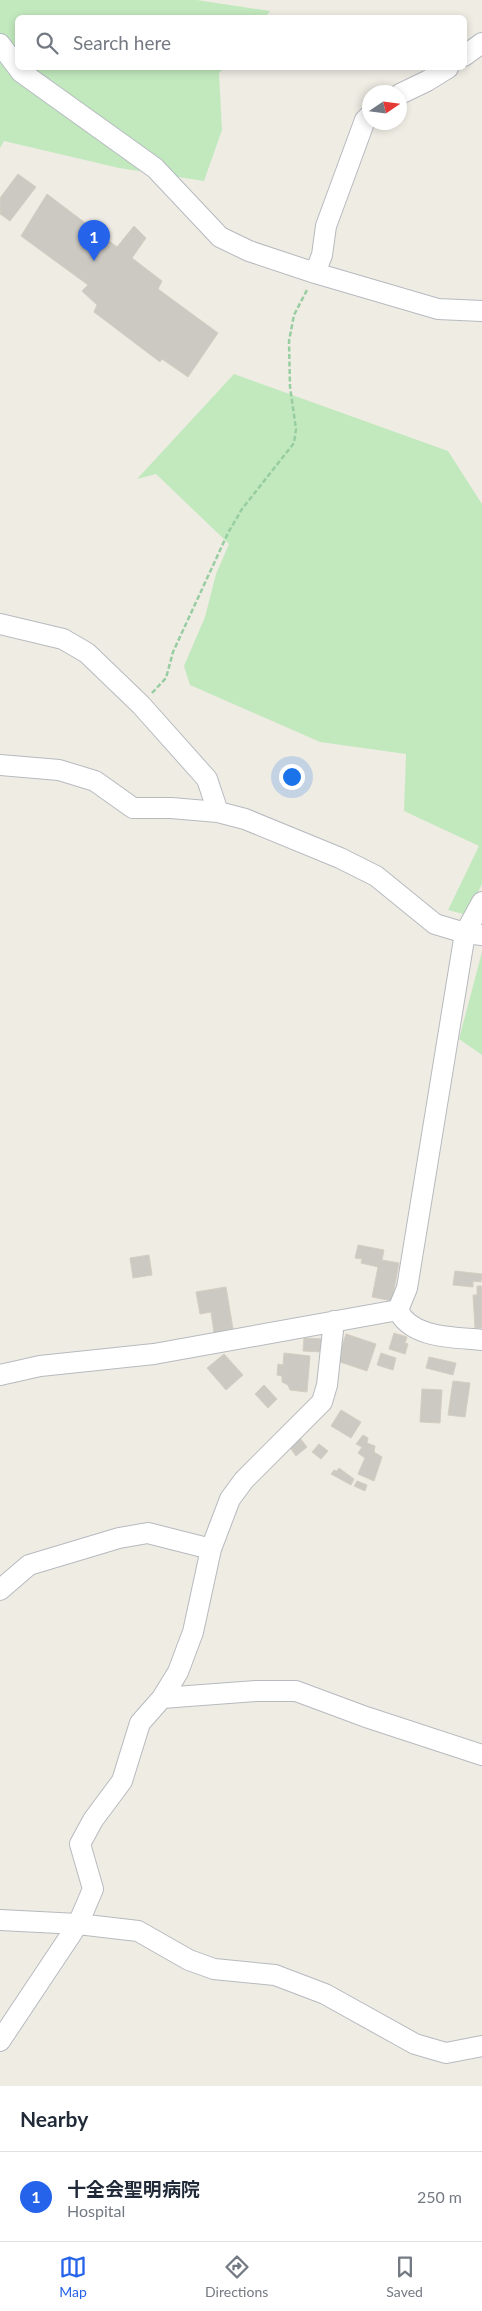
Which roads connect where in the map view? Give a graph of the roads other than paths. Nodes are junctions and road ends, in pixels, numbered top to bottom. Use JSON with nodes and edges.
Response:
{"nodes":[{"id":1,"x":482,"y":43,"type":"edge"},
{"id":2,"x":0,"y":44,"type":"edge"},
{"id":3,"x":467,"y":54,"type":"edge"},
{"id":4,"x":15,"y":64,"type":"edge"},
{"id":5,"x":20,"y":70,"type":"edge"},
{"id":6,"x":445,"y":70,"type":"edge"},
{"id":7,"x":407,"y":91,"type":"edge"},
{"id":8,"x":362,"y":128,"type":"edge"},
{"id":9,"x":315,"y":273,"type":"junction"},
{"id":10,"x":482,"y":311,"type":"edge"},
{"id":11,"x":0,"y":624,"type":"edge"},
{"id":12,"x":0,"y":765,"type":"edge"},
{"id":13,"x":218,"y":812,"type":"junction"},
{"id":14,"x":482,"y":902,"type":"edge"},
{"id":15,"x":474,"y":934,"type":"edge"},
{"id":16,"x":398,"y":1310,"type":"junction"},
{"id":17,"x":334,"y":1321,"type":"junction"},
{"id":18,"x":482,"y":1340,"type":"edge"},
{"id":19,"x":0,"y":1375,"type":"edge"},
{"id":20,"x":211,"y":1549,"type":"junction"},
{"id":21,"x":0,"y":1590,"type":"edge"},
{"id":22,"x":162,"y":1698,"type":"junction"},
{"id":23,"x":482,"y":1755,"type":"edge"},
{"id":24,"x":0,"y":1920,"type":"edge"},
{"id":25,"x":78,"y":1924,"type":"junction"},
{"id":26,"x":0,"y":2042,"type":"edge"},
{"id":27,"x":482,"y":2046,"type":"edge"}],
"edges":[{"from":1,"to":3,"type":"street"},
{"from":2,"to":4,"type":"street"},
{"from":5,"to":9,"type":"street"},
{"from":6,"to":7,"type":"street"},
{"from":8,"to":9,"type":"street"},
{"from":9,"to":10,"type":"street"},
{"from":11,"to":13,"type":"street"},
{"from":12,"to":13,"type":"street"},
{"from":13,"to":15,"type":"street"},
{"from":14,"to":15,"type":"street"},
{"from":15,"to":16,"type":"street"},
{"from":16,"to":17,"type":"street"},
{"from":16,"to":18,"type":"street"},
{"from":17,"to":19,"type":"street"},
{"from":17,"to":20,"type":"street"},
{"from":20,"to":21,"type":"street"},
{"from":20,"to":22,"type":"street"},
{"from":22,"to":23,"type":"street"},
{"from":22,"to":25,"type":"street"},
{"from":24,"to":25,"type":"street"},
{"from":25,"to":26,"type":"street"},
{"from":25,"to":27,"type":"street"}]}
